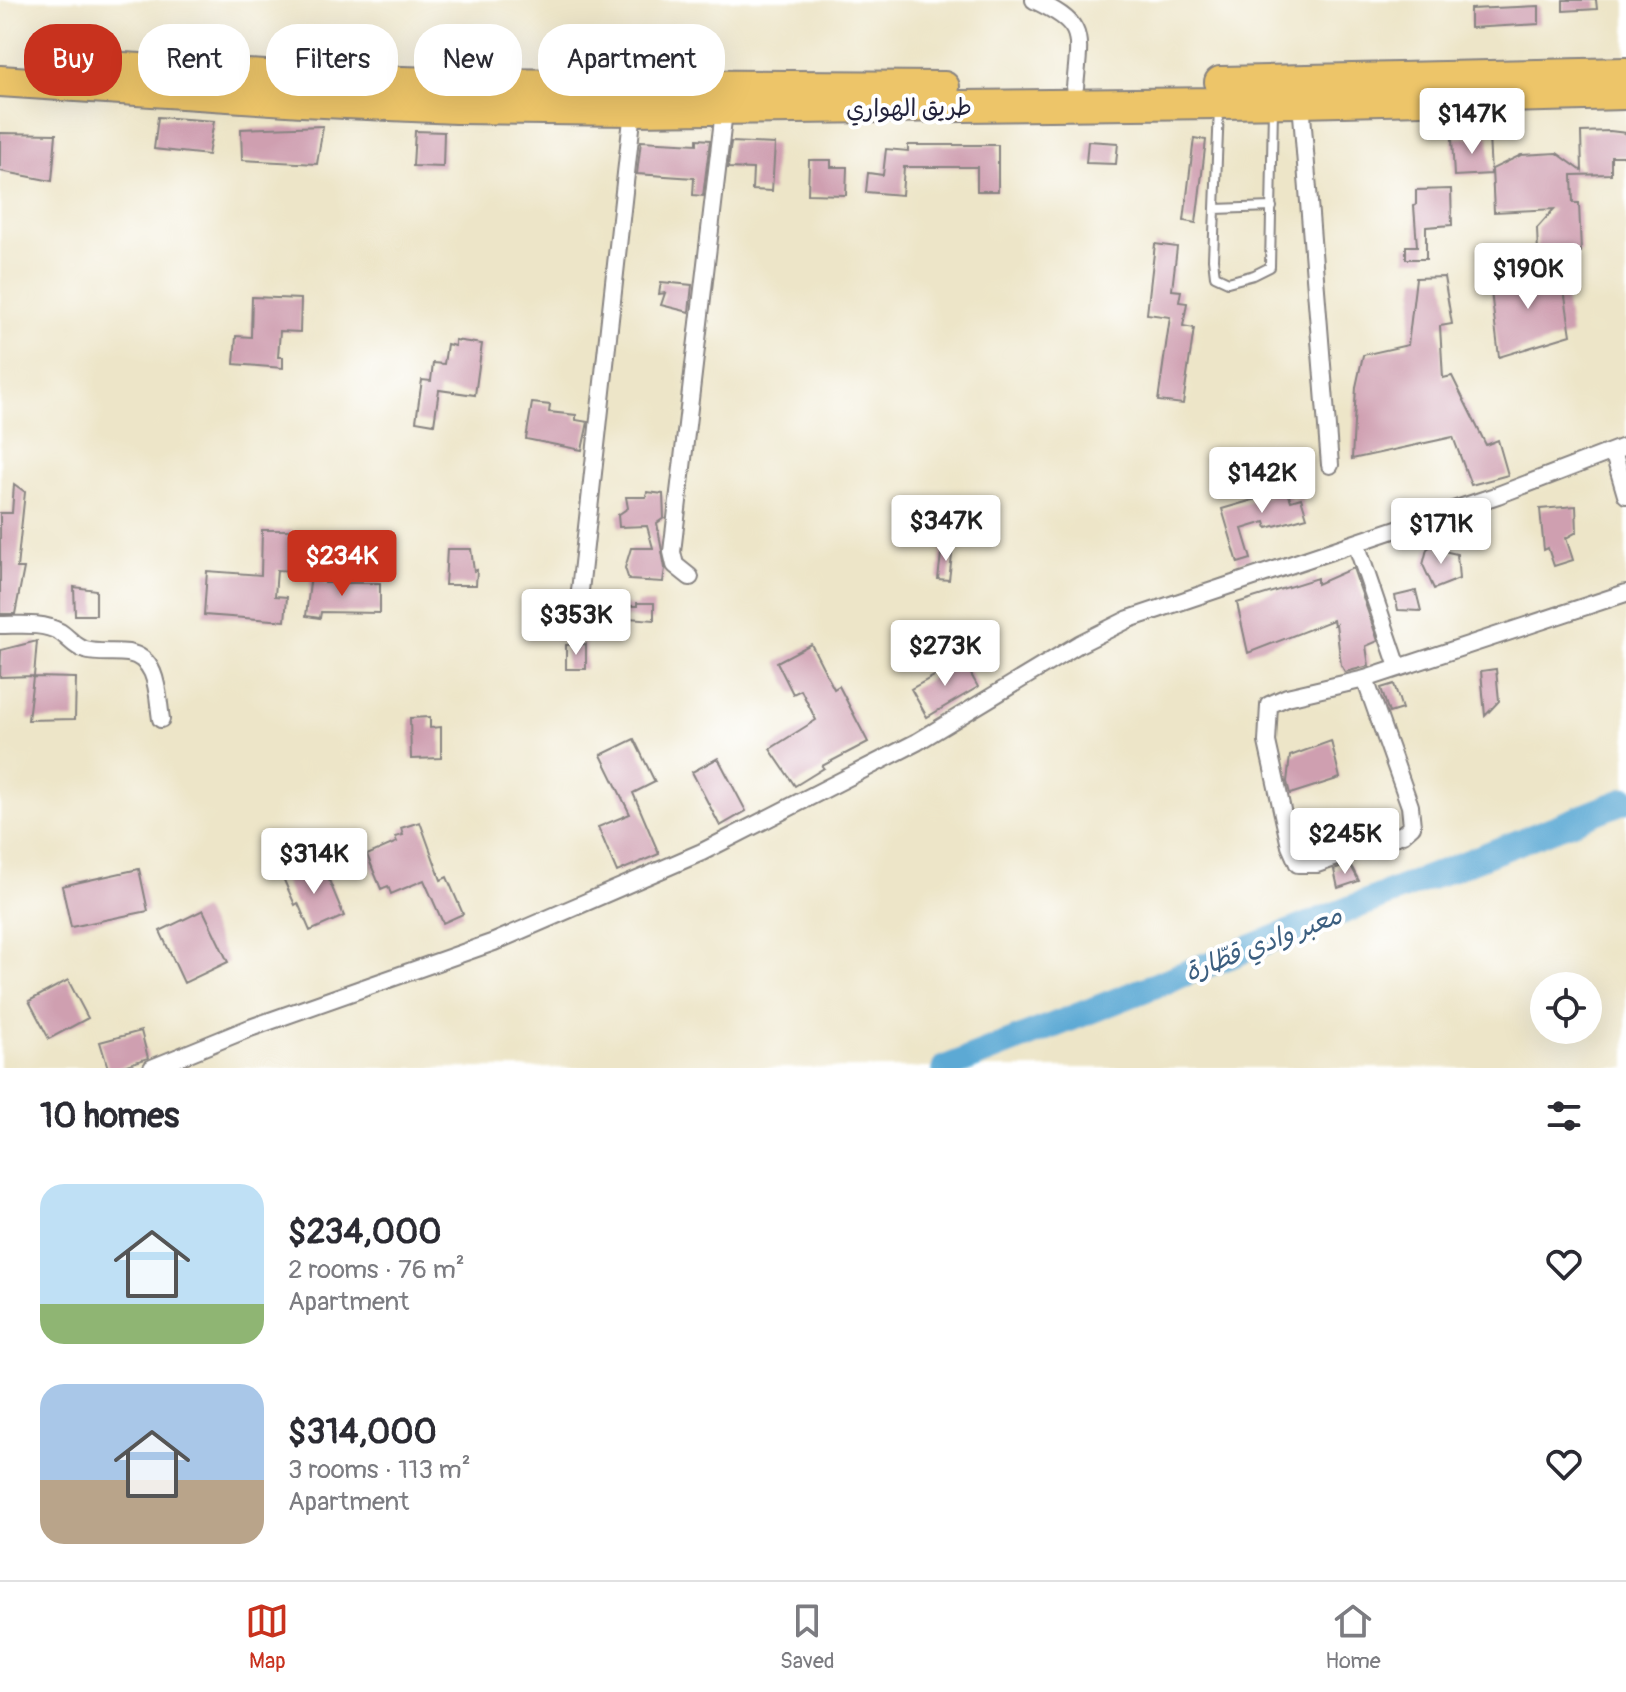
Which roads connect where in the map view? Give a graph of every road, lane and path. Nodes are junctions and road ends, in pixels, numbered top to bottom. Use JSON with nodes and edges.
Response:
{"nodes":[{"id":1,"x":1034,"y":0,"type":"edge"},
{"id":2,"x":0,"y":61,"type":"edge"},
{"id":3,"x":1626,"y":73,"type":"edge"},
{"id":4,"x":0,"y":81,"type":"edge"},
{"id":5,"x":1075,"y":87,"type":"junction"},
{"id":6,"x":1626,"y":94,"type":"edge"},
{"id":7,"x":1287,"y":102,"type":"junction"},
{"id":8,"x":1219,"y":103,"type":"junction"},
{"id":9,"x":633,"y":110,"type":"junction"},
{"id":10,"x":724,"y":111,"type":"junction"},
{"id":11,"x":1272,"y":207,"type":"junction"},
{"id":12,"x":1215,"y":209,"type":"junction"},
{"id":13,"x":1620,"y":448,"type":"edge"},
{"id":14,"x":1330,"y":465,"type":"dead end"},
{"id":15,"x":1626,"y":495,"type":"edge"},
{"id":16,"x":1356,"y":543,"type":"junction"},
{"id":17,"x":690,"y":577,"type":"dead end"},
{"id":18,"x":1626,"y":593,"type":"edge"},
{"id":19,"x":578,"y":609,"type":"dead end"},
{"id":20,"x":0,"y":625,"type":"edge"},
{"id":21,"x":1398,"y":667,"type":"junction"},
{"id":22,"x":1365,"y":679,"type":"junction"},
{"id":23,"x":161,"y":719,"type":"dead end"},
{"id":24,"x":152,"y":1068,"type":"edge"}],
"edges":[{"from":1,"to":5,"type":"street"},
{"from":2,"to":5,"type":"highway","name":"طريق الهواري"},
{"from":3,"to":5,"type":"highway","name":"طريق الهواري"},
{"from":4,"to":9,"type":"highway","name":"طريق الهواري"},
{"from":6,"to":7,"type":"highway","name":"طريق الهواري"},
{"from":7,"to":8,"type":"highway","name":"طريق الهواري"},
{"from":7,"to":11,"type":"lane"},
{"from":7,"to":14,"type":"street"},
{"from":8,"to":10,"type":"highway","name":"طريق الهواري"},
{"from":8,"to":12,"type":"lane"},
{"from":9,"to":10,"type":"highway","name":"طريق الهواري"},
{"from":9,"to":19,"type":"street"},
{"from":10,"to":17,"type":"street"},
{"from":11,"to":12,"type":"lane"},
{"from":11,"to":12,"type":"lane"},
{"from":13,"to":15,"type":"street"},
{"from":13,"to":16,"type":"street"},
{"from":16,"to":21,"type":"street"},
{"from":16,"to":24,"type":"street"},
{"from":18,"to":21,"type":"street"},
{"from":20,"to":23,"type":"street"},
{"from":21,"to":22,"type":"street"},
{"from":22,"to":22,"type":"street"}]}
